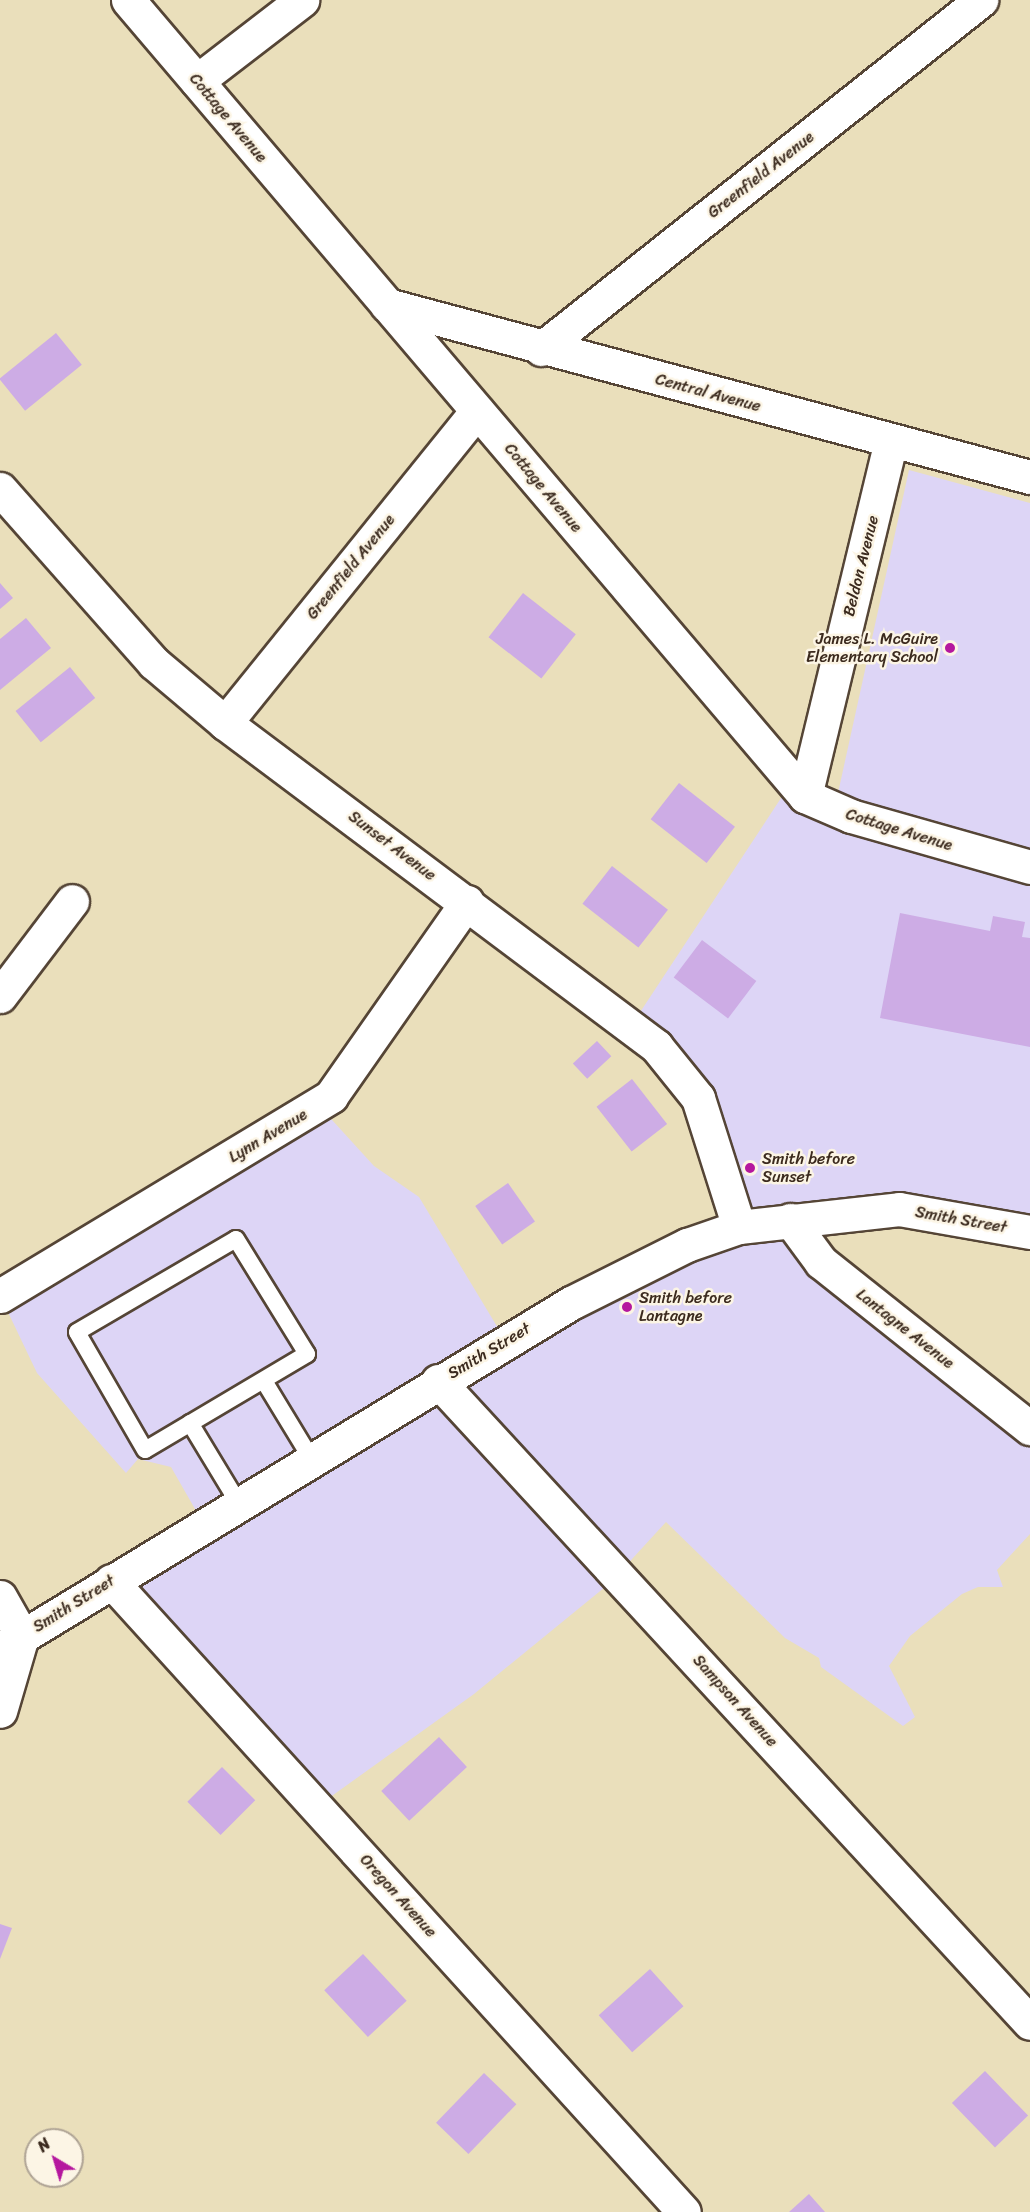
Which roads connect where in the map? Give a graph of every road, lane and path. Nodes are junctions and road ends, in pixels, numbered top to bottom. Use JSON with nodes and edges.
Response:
{"nodes":[{"id":1,"x":128,"y":0,"type":"edge"},
{"id":2,"x":302,"y":0,"type":"edge"},
{"id":3,"x":981,"y":0,"type":"edge"},
{"id":4,"x":197,"y":81,"type":"junction"},
{"id":5,"x":387,"y":305,"type":"junction"},
{"id":6,"x":541,"y":349,"type":"junction"},
{"id":7,"x":477,"y":411,"type":"junction"},
{"id":8,"x":891,"y":441,"type":"junction"},
{"id":9,"x":1023,"y":468,"type":"edge"},
{"id":10,"x":0,"y":489,"type":"edge"},
{"id":11,"x":225,"y":723,"type":"junction"},
{"id":12,"x":805,"y":796,"type":"junction"},
{"id":13,"x":1030,"y":867,"type":"edge"},
{"id":14,"x":72,"y":901,"type":"dead end"},
{"id":15,"x":467,"y":902,"type":"junction"},
{"id":16,"x":0,"y":996,"type":"edge"},
{"id":17,"x":790,"y":1220,"type":"junction"},
{"id":18,"x":739,"y":1227,"type":"junction"},
{"id":19,"x":1030,"y":1232,"type":"edge"},
{"id":20,"x":0,"y":1296,"type":"edge"},
{"id":21,"x":264,"y":1381,"type":"junction"},
{"id":22,"x":438,"y":1381,"type":"junction"},
{"id":23,"x":190,"y":1424,"type":"junction"},
{"id":24,"x":1030,"y":1428,"type":"edge"},
{"id":25,"x":312,"y":1460,"type":"junction"},
{"id":26,"x":239,"y":1504,"type":"junction"},
{"id":27,"x":111,"y":1581,"type":"junction"},
{"id":28,"x":0,"y":1597,"type":"edge"},
{"id":29,"x":11,"y":1643,"type":"edge"},
{"id":30,"x":0,"y":1711,"type":"edge"},
{"id":31,"x":1030,"y":2023,"type":"edge"},
{"id":32,"x":684,"y":2212,"type":"edge"}],
"edges":[{"from":1,"to":4,"type":"street","name":"Cottage Avenue"},
{"from":2,"to":4,"type":"street"},
{"from":3,"to":6,"type":"street","name":"Greenfield Avenue"},
{"from":4,"to":5,"type":"street","name":"Cottage Avenue"},
{"from":5,"to":6,"type":"street","name":"Central Avenue"},
{"from":5,"to":7,"type":"street","name":"Cottage Avenue"},
{"from":6,"to":8,"type":"street","name":"Central Avenue"},
{"from":7,"to":11,"type":"street","name":"Greenfield Avenue"},
{"from":7,"to":12,"type":"street","name":"Cottage Avenue"},
{"from":8,"to":9,"type":"street","name":"Central Avenue"},
{"from":8,"to":12,"type":"street","name":"Beldon Avenue"},
{"from":10,"to":11,"type":"street","name":"Sunset Avenue"},
{"from":11,"to":15,"type":"street","name":"Sunset Avenue"},
{"from":12,"to":13,"type":"street","name":"Cottage Avenue"},
{"from":14,"to":16,"type":"street"},
{"from":15,"to":18,"type":"street","name":"Sunset Avenue"},
{"from":15,"to":20,"type":"street","name":"Lynn Avenue"},
{"from":17,"to":18,"type":"street","name":"Smith Street"},
{"from":17,"to":19,"type":"street","name":"Smith Street"},
{"from":17,"to":24,"type":"street","name":"Lantagne Avenue"},
{"from":18,"to":22,"type":"street","name":"Smith Street"},
{"from":21,"to":23,"type":"lane"},
{"from":21,"to":23,"type":"lane"},
{"from":21,"to":25,"type":"lane"},
{"from":22,"to":25,"type":"street","name":"Smith Street"},
{"from":22,"to":31,"type":"street","name":"Sampson Avenue"},
{"from":23,"to":26,"type":"lane"},
{"from":25,"to":26,"type":"street","name":"Smith Street"},
{"from":26,"to":27,"type":"street","name":"Smith Street"},
{"from":27,"to":29,"type":"street","name":"Smith Street"},
{"from":27,"to":32,"type":"street","name":"Oregon Avenue"},
{"from":28,"to":29,"type":"street"},
{"from":29,"to":30,"type":"street"}]}
